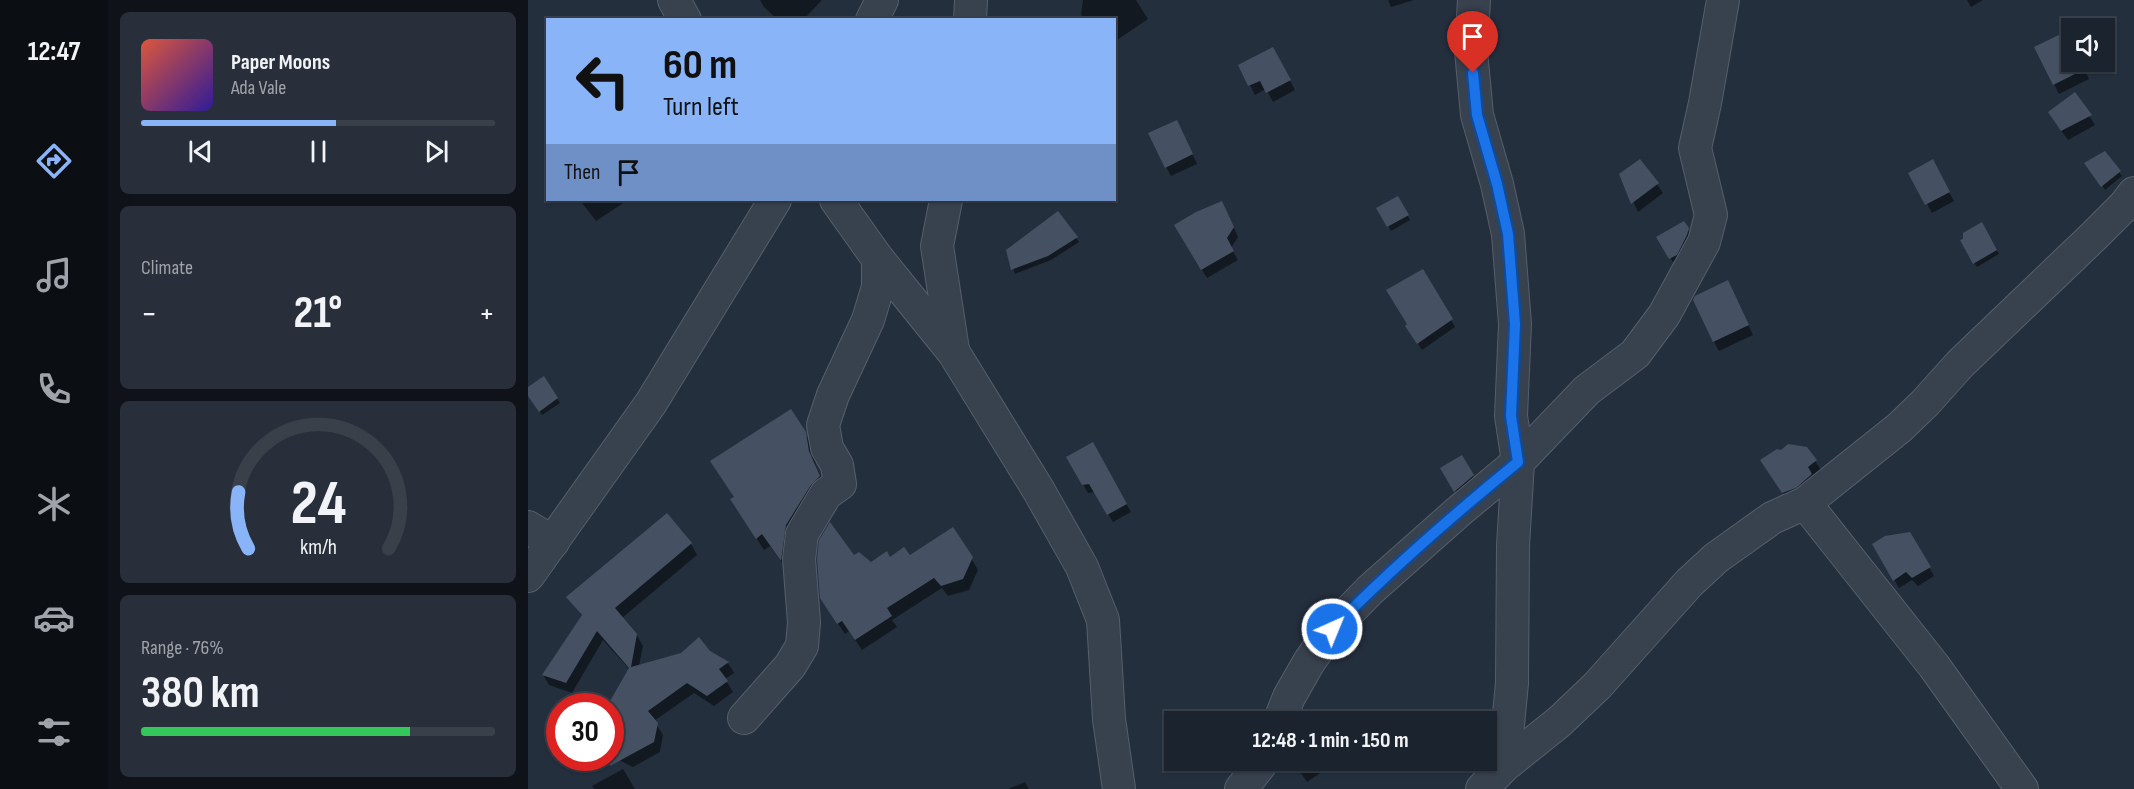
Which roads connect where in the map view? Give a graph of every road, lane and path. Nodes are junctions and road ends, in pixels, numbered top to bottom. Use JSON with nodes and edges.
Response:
{"nodes":[{"id":1,"x":674,"y":0,"type":"edge"},
{"id":2,"x":882,"y":0,"type":"edge"},
{"id":3,"x":971,"y":0,"type":"edge"},
{"id":4,"x":1474,"y":0,"type":"edge"},
{"id":5,"x":1723,"y":0,"type":"edge"},
{"id":6,"x":684,"y":18,"type":"edge"},
{"id":7,"x":873,"y":18,"type":"edge"},
{"id":8,"x":970,"y":18,"type":"edge"},
{"id":9,"x":2134,"y":193,"type":"edge"},
{"id":10,"x":837,"y":201,"type":"edge"},
{"id":11,"x":946,"y":201,"type":"edge"},
{"id":12,"x":763,"y":207,"type":"edge"},
{"id":13,"x":878,"y":259,"type":"junction"},
{"id":14,"x":954,"y":353,"type":"junction"},
{"id":15,"x":1518,"y":462,"type":"junction"},
{"id":16,"x":1805,"y":503,"type":"junction"},
{"id":17,"x":540,"y":534,"type":"edge"},
{"id":18,"x":528,"y":576,"type":"edge"},
{"id":19,"x":1283,"y":711,"type":"edge"},
{"id":20,"x":744,"y":718,"type":"dead end"},
{"id":21,"x":1504,"y":766,"type":"junction"},
{"id":22,"x":1256,"y":771,"type":"edge"},
{"id":23,"x":1119,"y":789,"type":"edge"},
{"id":24,"x":1242,"y":789,"type":"edge"},
{"id":25,"x":1482,"y":789,"type":"edge"},
{"id":26,"x":2022,"y":789,"type":"edge"}],
"edges":[{"from":1,"to":6,"type":"street"},
{"from":2,"to":7,"type":"street"},
{"from":3,"to":8,"type":"street"},
{"from":4,"to":15,"type":"street"},
{"from":5,"to":15,"type":"street"},
{"from":9,"to":16,"type":"street"},
{"from":10,"to":13,"type":"street"},
{"from":11,"to":14,"type":"street"},
{"from":12,"to":17,"type":"street"},
{"from":13,"to":14,"type":"street"},
{"from":13,"to":20,"type":"street"},
{"from":14,"to":23,"type":"street"},
{"from":15,"to":19,"type":"street"},
{"from":15,"to":21,"type":"street"},
{"from":16,"to":21,"type":"street"},
{"from":16,"to":26,"type":"street"},
{"from":17,"to":18,"type":"street"},
{"from":21,"to":25,"type":"street"},
{"from":22,"to":24,"type":"street"}]}
